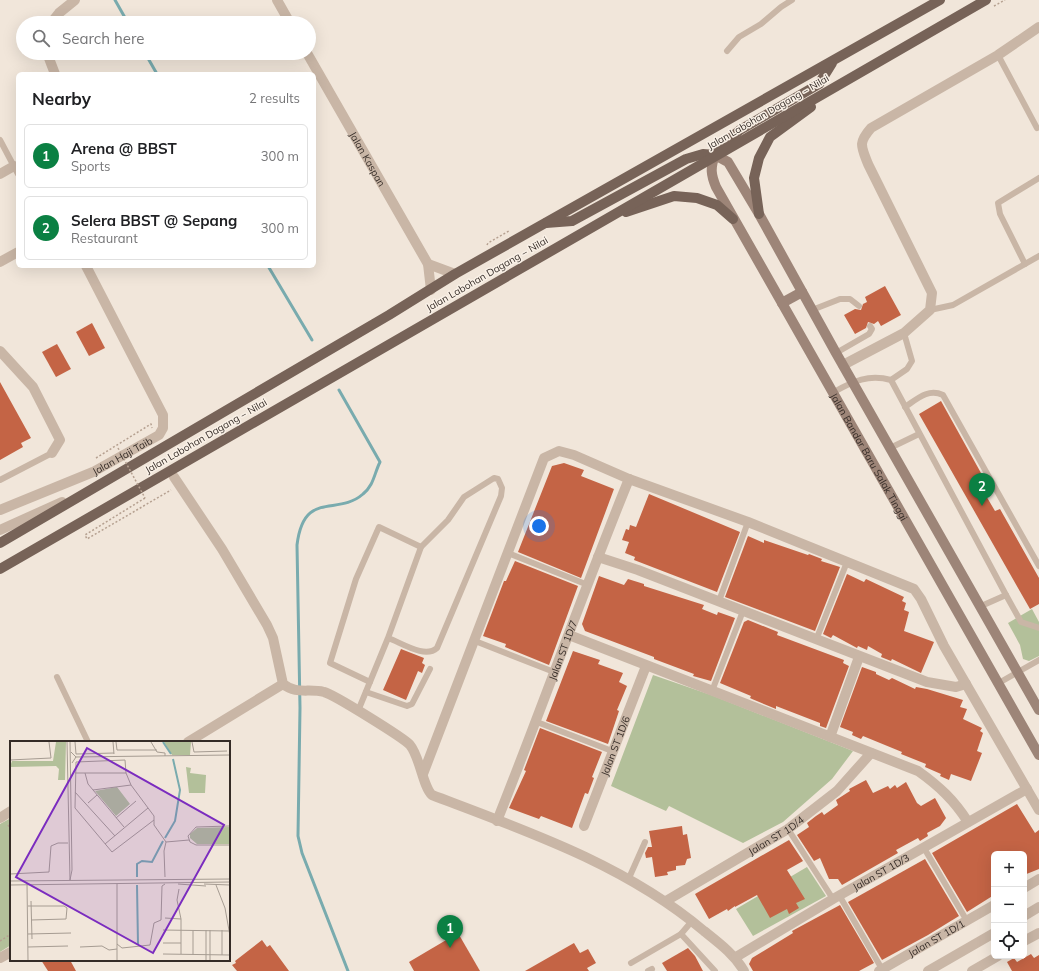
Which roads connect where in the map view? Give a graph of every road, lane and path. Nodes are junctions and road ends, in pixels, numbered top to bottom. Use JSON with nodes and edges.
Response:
{"nodes":[{"id":1,"x":76,"y":0,"type":"edge"},
{"id":2,"x":277,"y":0,"type":"edge"},
{"id":3,"x":792,"y":0,"type":"edge"},
{"id":4,"x":940,"y":0,"type":"edge"},
{"id":5,"x":986,"y":0,"type":"edge"},
{"id":6,"x":56,"y":16,"type":"edge"},
{"id":7,"x":286,"y":16,"type":"edge"},
{"id":8,"x":1039,"y":27,"type":"edge"},
{"id":9,"x":727,"y":51,"type":"dead end"},
{"id":10,"x":998,"y":55,"type":"junction"},
{"id":11,"x":50,"y":60,"type":"edge"},
{"id":12,"x":311,"y":60,"type":"edge"},
{"id":13,"x":833,"y":61,"type":"junction"},
{"id":14,"x":54,"y":72,"type":"edge"},
{"id":15,"x":838,"y":86,"type":"junction"},
{"id":16,"x":1037,"y":128,"type":"dead end"},
{"id":17,"x":0,"y":140,"type":"edge"},
{"id":18,"x":715,"y":155,"type":"junction"},
{"id":19,"x":16,"y":170,"type":"edge"},
{"id":20,"x":0,"y":174,"type":"edge"},
{"id":21,"x":1039,"y":178,"type":"edge"},
{"id":22,"x":759,"y":214,"type":"junction"},
{"id":23,"x":733,"y":219,"type":"junction"},
{"id":24,"x":542,"y":224,"type":"junction"},
{"id":25,"x":579,"y":234,"type":"junction"},
{"id":26,"x":16,"y":253,"type":"edge"},
{"id":27,"x":1039,"y":256,"type":"edge"},
{"id":28,"x":0,"y":262,"type":"edge"},
{"id":29,"x":428,"y":264,"type":"junction"},
{"id":30,"x":1025,"y":264,"type":"junction"},
{"id":31,"x":87,"y":268,"type":"edge"},
{"id":32,"x":455,"y":274,"type":"junction"},
{"id":33,"x":431,"y":290,"type":"junction"},
{"id":34,"x":802,"y":292,"type":"junction"},
{"id":35,"x":782,"y":302,"type":"junction"},
{"id":36,"x":859,"y":306,"type":"dead end"},
{"id":37,"x":812,"y":310,"type":"junction"},
{"id":38,"x":930,"y":310,"type":"junction"},
{"id":39,"x":870,"y":326,"type":"dead end"},
{"id":40,"x":904,"y":334,"type":"junction"},
{"id":41,"x":0,"y":351,"type":"edge"},
{"id":42,"x":836,"y":353,"type":"junction"},
{"id":43,"x":843,"y":365,"type":"junction"},
{"id":44,"x":891,"y":380,"type":"junction"},
{"id":45,"x":852,"y":381,"type":"junction"},
{"id":46,"x":834,"y":392,"type":"junction"},
{"id":47,"x":905,"y":407,"type":"junction"},
{"id":48,"x":919,"y":434,"type":"junction"},
{"id":49,"x":118,"y":448,"type":"dead end"},
{"id":50,"x":890,"y":448,"type":"junction"},
{"id":51,"x":52,"y":453,"type":"joint"},
{"id":52,"x":629,"y":479,"type":"junction"},
{"id":53,"x":0,"y":480,"type":"edge"},
{"id":54,"x":177,"y":481,"type":"joint"},
{"id":55,"x":87,"y":491,"type":"junction"},
{"id":56,"x":0,"y":510,"type":"edge"},
{"id":57,"x":748,"y":522,"type":"junction"},
{"id":58,"x":0,"y":530,"type":"edge"},
{"id":59,"x":0,"y":543,"type":"edge"},
{"id":60,"x":421,"y":547,"type":"junction"},
{"id":61,"x":508,"y":553,"type":"junction"},
{"id":62,"x":598,"y":556,"type":"junction"},
{"id":63,"x":847,"y":562,"type":"junction"},
{"id":64,"x":1039,"y":566,"type":"edge"},
{"id":65,"x":0,"y":569,"type":"edge"},
{"id":66,"x":588,"y":585,"type":"junction"},
{"id":67,"x":1006,"y":595,"type":"junction"},
{"id":68,"x":719,"y":601,"type":"junction"},
{"id":69,"x":980,"y":607,"type":"junction"},
{"id":70,"x":743,"y":611,"type":"junction"},
{"id":71,"x":1039,"y":628,"type":"edge"},
{"id":72,"x":569,"y":635,"type":"junction"},
{"id":73,"x":388,"y":638,"type":"junction"},
{"id":74,"x":816,"y":640,"type":"junction"},
{"id":75,"x":475,"y":641,"type":"junction"},
{"id":76,"x":859,"y":657,"type":"junction"},
{"id":77,"x":1039,"y":660,"type":"edge"},
{"id":78,"x":646,"y":666,"type":"junction"},
{"id":79,"x":430,"y":669,"type":"dead end"},
{"id":80,"x":554,"y":672,"type":"junction"},
{"id":81,"x":1017,"y":672,"type":"junction"},
{"id":82,"x":57,"y":677,"type":"dead end"},
{"id":83,"x":370,"y":682,"type":"junction"},
{"id":84,"x":282,"y":684,"type":"junction"},
{"id":85,"x":966,"y":684,"type":"junction"},
{"id":86,"x":997,"y":684,"type":"junction"},
{"id":87,"x":712,"y":691,"type":"junction"},
{"id":88,"x":366,"y":692,"type":"junction"},
{"id":89,"x":1039,"y":710,"type":"edge"},
{"id":90,"x":358,"y":711,"type":"junction"},
{"id":91,"x":537,"y":722,"type":"junction"},
{"id":92,"x":830,"y":737,"type":"junction"},
{"id":93,"x":88,"y":741,"type":"edge"},
{"id":94,"x":190,"y":741,"type":"edge"},
{"id":95,"x":612,"y":751,"type":"junction"},
{"id":96,"x":871,"y":753,"type":"junction"},
{"id":97,"x":1039,"y":755,"type":"edge"},
{"id":98,"x":423,"y":774,"type":"junction"},
{"id":99,"x":1027,"y":789,"type":"junction"},
{"id":100,"x":1039,"y":810,"type":"edge"},
{"id":101,"x":10,"y":812,"type":"edge"},
{"id":102,"x":0,"y":818,"type":"edge"},
{"id":103,"x":497,"y":821,"type":"junction"},
{"id":104,"x":968,"y":822,"type":"junction"},
{"id":105,"x":584,"y":826,"type":"dead end"},
{"id":106,"x":788,"y":828,"type":"junction"},
{"id":107,"x":646,"y":842,"type":"dead end"},
{"id":108,"x":924,"y":848,"type":"junction"},
{"id":109,"x":629,"y":878,"type":"junction"},
{"id":110,"x":1039,"y":879,"type":"edge"},
{"id":111,"x":1026,"y":887,"type":"edge"},
{"id":112,"x":836,"y":897,"type":"junction"},
{"id":113,"x":666,"y":901,"type":"junction"},
{"id":114,"x":991,"y":907,"type":"edge"},
{"id":115,"x":1039,"y":907,"type":"edge"},
{"id":116,"x":1027,"y":914,"type":"edge"},
{"id":117,"x":692,"y":921,"type":"junction"},
{"id":118,"x":967,"y":921,"type":"junction"},
{"id":119,"x":1039,"y":933,"type":"edge"},
{"id":120,"x":681,"y":934,"type":"junction"},
{"id":121,"x":10,"y":935,"type":"edge"},
{"id":122,"x":991,"y":935,"type":"edge"},
{"id":123,"x":1027,"y":939,"type":"edge"},
{"id":124,"x":0,"y":941,"type":"edge"},
{"id":125,"x":10,"y":953,"type":"edge"},
{"id":126,"x":736,"y":957,"type":"junction"},
{"id":127,"x":0,"y":958,"type":"edge"},
{"id":128,"x":993,"y":959,"type":"edge"},
{"id":129,"x":631,"y":963,"type":"dead end"},
{"id":130,"x":880,"y":970,"type":"edge"},
{"id":131,"x":715,"y":971,"type":"edge"},
{"id":132,"x":744,"y":971,"type":"edge"},
{"id":133,"x":928,"y":971,"type":"edge"},
{"id":134,"x":972,"y":971,"type":"edge"}],
"edges":[{"from":1,"to":6,"type":"street"},
{"from":2,"to":7,"type":"street"},
{"from":3,"to":9,"type":"lane"},
{"from":4,"to":13,"type":"main road","name":"Jalan Labohan Dagang ‒ Nilai"},
{"from":5,"to":15,"type":"main road","name":"Jalan Labohan Dagang ‒ Nilai"},
{"from":8,"to":10,"type":"street"},
{"from":10,"to":16,"type":"lane"},
{"from":10,"to":38,"type":"street"},
{"from":11,"to":14,"type":"street"},
{"from":12,"to":29,"type":"street","name":"Jalan Kaspan"},
{"from":13,"to":18,"type":"main road"},
{"from":13,"to":24,"type":"main road","name":"Jalan Labohan Dagang ‒ Nilai"},
{"from":15,"to":18,"type":"main road","name":"Jalan Labohan Dagang ‒ Nilai"},
{"from":15,"to":22,"type":"main road"},
{"from":17,"to":19,"type":"lane"},
{"from":18,"to":22,"type":"main road"},
{"from":18,"to":23,"type":"main road","name":"Jalan Bandar Baru Salak Tinggi"},
{"from":18,"to":24,"type":"main road"},
{"from":18,"to":25,"type":"main road","name":"Jalan Labohan Dagang ‒ Nilai"},
{"from":19,"to":20,"type":"street"},
{"from":21,"to":30,"type":"lane"},
{"from":22,"to":34,"type":"main road"},
{"from":23,"to":25,"type":"main road"},
{"from":23,"to":35,"type":"main road","name":"Jalan Bandar Baru Salak Tinggi"},
{"from":24,"to":32,"type":"main road","name":"Jalan Labohan Dagang ‒ Nilai"},
{"from":25,"to":65,"type":"main road","name":"Jalan Labohan Dagang ‒ Nilai"},
{"from":26,"to":28,"type":"street"},
{"from":27,"to":30,"type":"lane"},
{"from":29,"to":32,"type":"street"},
{"from":29,"to":33,"type":"street"},
{"from":30,"to":38,"type":"lane"},
{"from":31,"to":56,"type":"street","name":"Jalan Haji Taib"},
{"from":32,"to":33,"type":"main road","name":"Jalan Labohan Dagang ‒ Nilai"},
{"from":33,"to":55,"type":"main road","name":"Jalan Labohan Dagang ‒ Nilai"},
{"from":34,"to":35,"type":"main road"},
{"from":34,"to":37,"type":"main road"},
{"from":35,"to":46,"type":"main road","name":"Jalan Bandar Baru Salak Tinggi"},
{"from":36,"to":37,"type":"lane"},
{"from":37,"to":42,"type":"main road"},
{"from":38,"to":40,"type":"street"},
{"from":39,"to":42,"type":"lane"},
{"from":40,"to":43,"type":"street"},
{"from":40,"to":44,"type":"lane"},
{"from":41,"to":51,"type":"street"},
{"from":42,"to":43,"type":"main road"},
{"from":43,"to":45,"type":"main road"},
{"from":44,"to":45,"type":"lane"},
{"from":44,"to":47,"type":"lane"},
{"from":45,"to":46,"type":"lane"},
{"from":45,"to":50,"type":"main road"},
{"from":46,"to":86,"type":"main road","name":"Jalan Bandar Baru Salak Tinggi"},
{"from":47,"to":48,"type":"lane"},
{"from":47,"to":64,"type":"lane"},
{"from":48,"to":50,"type":"lane"},
{"from":48,"to":67,"type":"lane"},
{"from":49,"to":54,"type":"path","bridge":true},
{"from":50,"to":69,"type":"main road"},
{"from":51,"to":53,"type":"lane"},
{"from":52,"to":57,"type":"street"},
{"from":52,"to":61,"type":"street"},
{"from":52,"to":62,"type":"street","name":"Jalan ST 1D/7"},
{"from":54,"to":84,"type":"street"},
{"from":55,"to":58,"type":"street"},
{"from":55,"to":59,"type":"main road","name":"Jalan Labohan Dagang ‒ Nilai"},
{"from":57,"to":63,"type":"street"},
{"from":57,"to":68,"type":"lane"},
{"from":60,"to":73,"type":"lane"},
{"from":60,"to":73,"type":"lane"},
{"from":60,"to":83,"type":"lane"},
{"from":61,"to":66,"type":"lane"},
{"from":61,"to":75,"type":"street"},
{"from":62,"to":66,"type":"street","name":"Jalan ST 1D/7"},
{"from":62,"to":68,"type":"street"},
{"from":63,"to":74,"type":"lane"},
{"from":63,"to":85,"type":"street"},
{"from":66,"to":72,"type":"street","name":"Jalan ST 1D/7"},
{"from":67,"to":69,"type":"lane"},
{"from":67,"to":71,"type":"lane"},
{"from":68,"to":70,"type":"street"},
{"from":69,"to":81,"type":"main road"},
{"from":70,"to":74,"type":"street"},
{"from":70,"to":87,"type":"lane"},
{"from":72,"to":78,"type":"street"},
{"from":72,"to":80,"type":"street","name":"Jalan ST 1D/7"},
{"from":73,"to":83,"type":"lane"},
{"from":74,"to":76,"type":"street"},
{"from":75,"to":80,"type":"lane"},
{"from":75,"to":98,"type":"street"},
{"from":76,"to":85,"type":"street"},
{"from":76,"to":92,"type":"street"},
{"from":77,"to":81,"type":"lane"},
{"from":78,"to":87,"type":"street"},
{"from":78,"to":95,"type":"street","name":"Jalan ST 1D/6"},
{"from":79,"to":88,"type":"lane"},
{"from":80,"to":91,"type":"street","name":"Jalan ST 1D/7"},
{"from":81,"to":86,"type":"lane"},
{"from":81,"to":89,"type":"main road"},
{"from":82,"to":93,"type":"lane"},
{"from":83,"to":88,"type":"lane"},
{"from":84,"to":90,"type":"street"},
{"from":84,"to":94,"type":"street"},
{"from":85,"to":99,"type":"street"},
{"from":86,"to":97,"type":"main road","name":"Jalan Bandar Baru Salak Tinggi"},
{"from":87,"to":92,"type":"street"},
{"from":88,"to":90,"type":"lane"},
{"from":90,"to":98,"type":"street"},
{"from":91,"to":95,"type":"lane"},
{"from":91,"to":103,"type":"street","name":"Jalan ST 1D/7"},
{"from":92,"to":96,"type":"street"},
{"from":95,"to":105,"type":"street","name":"Jalan ST 1D/6"},
{"from":96,"to":104,"type":"street"},
{"from":96,"to":106,"type":"street","name":"Jalan ST 1D/4"},
{"from":98,"to":103,"type":"street"},
{"from":99,"to":100,"type":"street"},
{"from":99,"to":104,"type":"street","name":"Jalan ST 1D/3"},
{"from":101,"to":102,"type":"street"},
{"from":103,"to":109,"type":"street"},
{"from":104,"to":108,"type":"street","name":"Jalan ST 1D/3"},
{"from":106,"to":112,"type":"lane"},
{"from":106,"to":113,"type":"street","name":"Jalan ST 1D/4"},
{"from":107,"to":109,"type":"lane"},
{"from":108,"to":112,"type":"street","name":"Jalan ST 1D/3"},
{"from":108,"to":118,"type":"lane"},
{"from":109,"to":113,"type":"street"},
{"from":110,"to":111,"type":"street"},
{"from":112,"to":126,"type":"street","name":"Jalan ST 1D/3"},
{"from":112,"to":130,"type":"lane"},
{"from":113,"to":117,"type":"street"},
{"from":114,"to":118,"type":"street","name":"Jalan ST 1D/1"},
{"from":115,"to":116,"type":"street"},
{"from":117,"to":120,"type":"lane"},
{"from":117,"to":126,"type":"street"},
{"from":118,"to":130,"type":"street","name":"Jalan ST 1D/1"},
{"from":119,"to":123,"type":"street"},
{"from":120,"to":129,"type":"lane"},
{"from":120,"to":131,"type":"lane"},
{"from":121,"to":124,"type":"path"},
{"from":122,"to":133,"type":"street"},
{"from":125,"to":127,"type":"street"},
{"from":126,"to":132,"type":"street"},
{"from":128,"to":134,"type":"street"}]}
